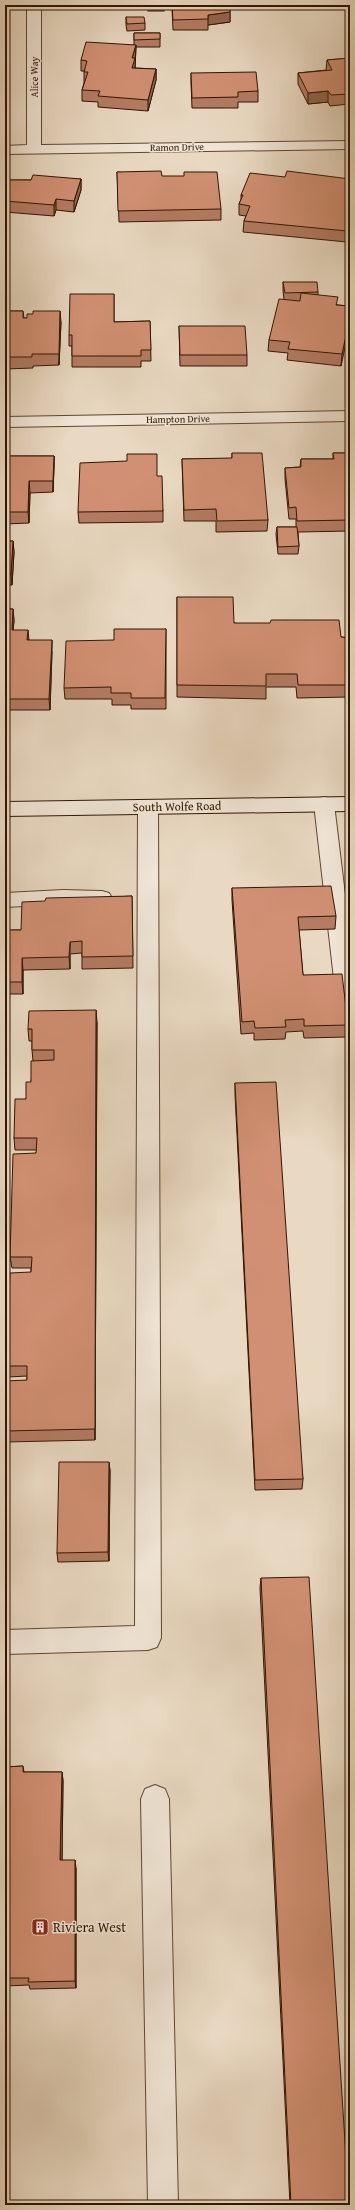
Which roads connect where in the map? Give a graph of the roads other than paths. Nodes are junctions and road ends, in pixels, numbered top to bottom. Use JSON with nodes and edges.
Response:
{"nodes":[{"id":1,"x":34,"y":5,"type":"edge"},
{"id":2,"x":350,"y":145,"type":"edge"},
{"id":3,"x":34,"y":149,"type":"junction"},
{"id":4,"x":5,"y":150,"type":"edge"},
{"id":5,"x":350,"y":416,"type":"edge"},
{"id":6,"x":5,"y":422,"type":"edge"},
{"id":7,"x":324,"y":804,"type":"junction"},
{"id":8,"x":350,"y":804,"type":"edge"},
{"id":9,"x":148,"y":807,"type":"junction"},
{"id":10,"x":5,"y":809,"type":"edge"},
{"id":11,"x":132,"y":897,"type":"junction"},
{"id":12,"x":5,"y":900,"type":"edge"},
{"id":13,"x":349,"y":1014,"type":"edge"},
{"id":14,"x":5,"y":1642,"type":"edge"},
{"id":15,"x":155,"y":1799,"type":"dead end"},
{"id":16,"x":163,"y":2205,"type":"edge"}],
"edges":[{"from":1,"to":3,"type":"street","name":"Alice Way"},
{"from":2,"to":3,"type":"street","name":"Ramon Drive"},
{"from":3,"to":4,"type":"street","name":"Ramon Drive"},
{"from":5,"to":6,"type":"street","name":"Hampton Drive"},
{"from":7,"to":8,"type":"street","name":"South Wolfe Road"},
{"from":7,"to":9,"type":"street","name":"South Wolfe Road"},
{"from":7,"to":13,"type":"street"},
{"from":9,"to":10,"type":"street","name":"South Wolfe Road"},
{"from":9,"to":11,"type":"street"},
{"from":11,"to":12,"type":"street"},
{"from":11,"to":14,"type":"street"},
{"from":15,"to":16,"type":"street"}]}
